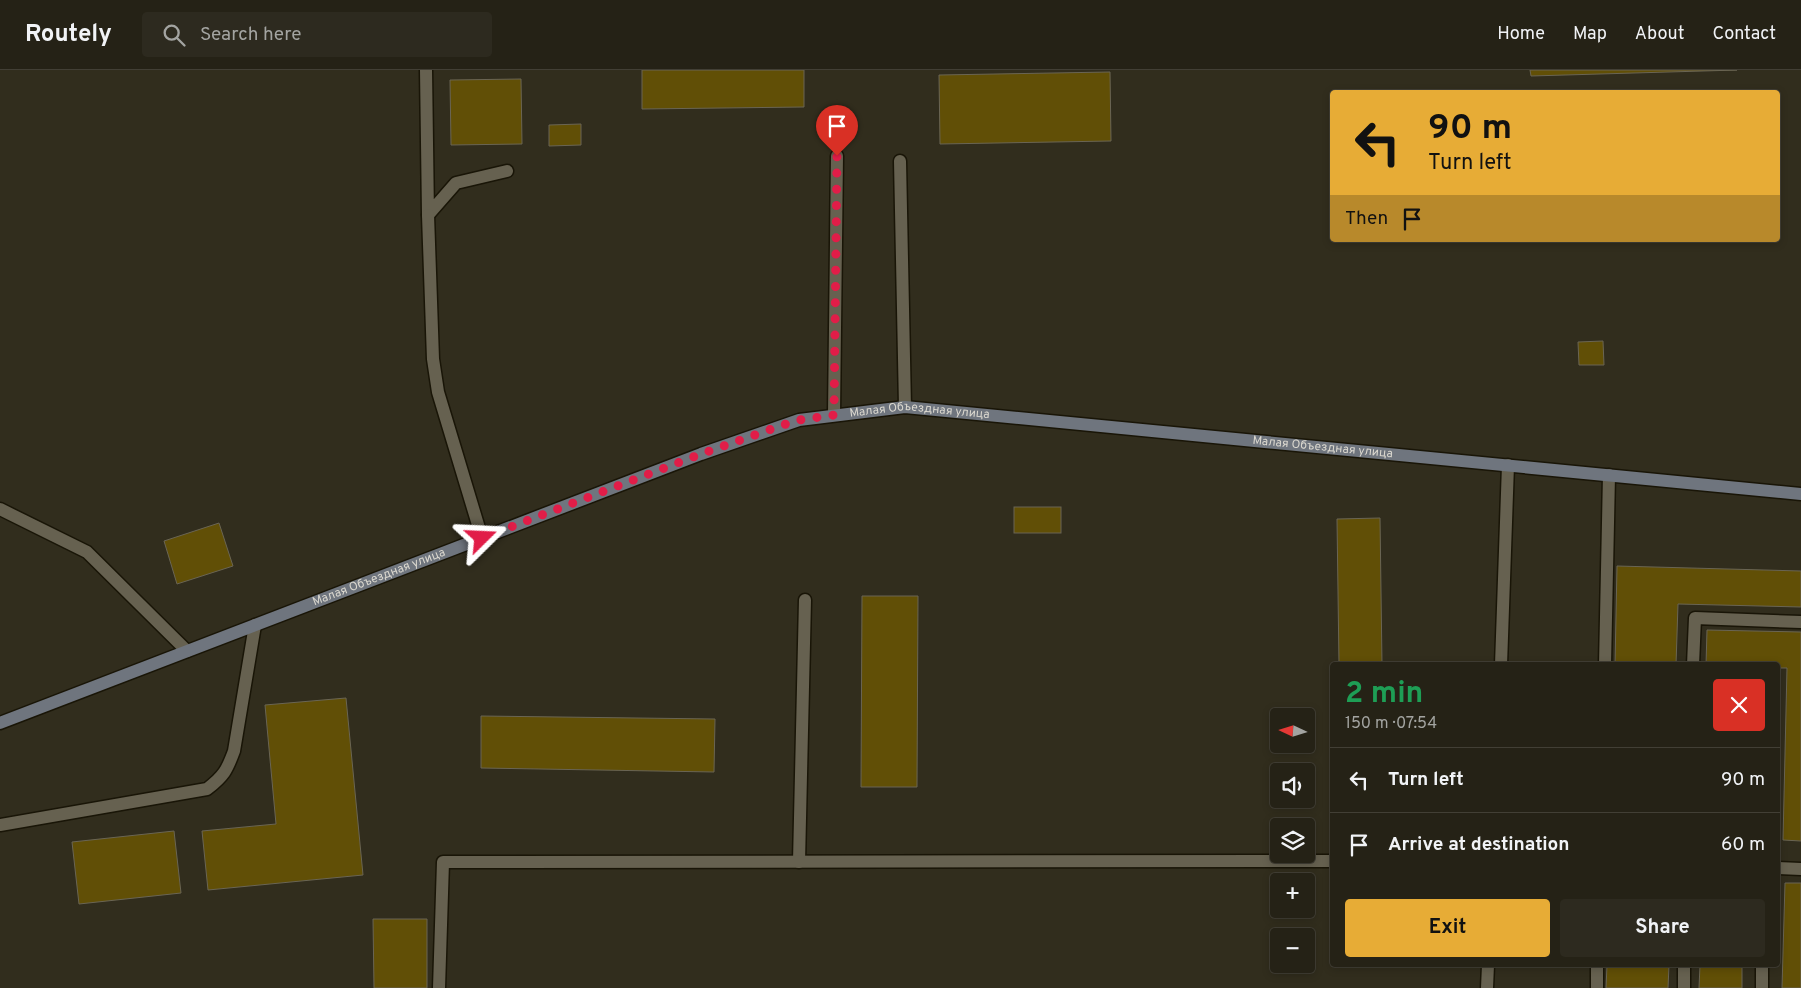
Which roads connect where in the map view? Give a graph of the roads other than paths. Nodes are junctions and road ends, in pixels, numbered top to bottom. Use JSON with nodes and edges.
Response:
{"nodes":[{"id":1,"x":426,"y":70,"type":"edge"},
{"id":2,"x":837,"y":156,"type":"dead end"},
{"id":3,"x":900,"y":161,"type":"dead end"},
{"id":4,"x":507,"y":171,"type":"dead end"},
{"id":5,"x":428,"y":215,"type":"junction"},
{"id":6,"x":905,"y":407,"type":"junction"},
{"id":7,"x":834,"y":415,"type":"junction"},
{"id":8,"x":1508,"y":465,"type":"junction"},
{"id":9,"x":1609,"y":475,"type":"junction"},
{"id":10,"x":1801,"y":494,"type":"edge"},
{"id":11,"x":0,"y":509,"type":"edge"},
{"id":12,"x":482,"y":538,"type":"junction"},
{"id":13,"x":805,"y":600,"type":"dead end"},
{"id":14,"x":1801,"y":622,"type":"edge"},
{"id":15,"x":255,"y":625,"type":"junction"},
{"id":16,"x":187,"y":651,"type":"junction"},
{"id":17,"x":1500,"y":662,"type":"edge"},
{"id":18,"x":1605,"y":662,"type":"edge"},
{"id":19,"x":1693,"y":662,"type":"edge"},
{"id":20,"x":0,"y":722,"type":"edge"},
{"id":21,"x":0,"y":825,"type":"edge"},
{"id":22,"x":1330,"y":861,"type":"edge"},
{"id":23,"x":799,"y":862,"type":"junction"},
{"id":24,"x":1780,"y":868,"type":"edge"},
{"id":25,"x":1801,"y":869,"type":"edge"},
{"id":26,"x":1488,"y":967,"type":"edge"},
{"id":27,"x":1597,"y":967,"type":"edge"},
{"id":28,"x":1684,"y":967,"type":"edge"},
{"id":29,"x":1762,"y":967,"type":"edge"},
{"id":30,"x":439,"y":988,"type":"edge"},
{"id":31,"x":1487,"y":988,"type":"edge"},
{"id":32,"x":1597,"y":988,"type":"edge"},
{"id":33,"x":1684,"y":988,"type":"edge"},
{"id":34,"x":1762,"y":988,"type":"edge"}],
"edges":[{"from":1,"to":5,"type":"lane"},
{"from":2,"to":7,"type":"lane"},
{"from":3,"to":6,"type":"lane"},
{"from":4,"to":5,"type":"lane"},
{"from":5,"to":12,"type":"lane"},
{"from":6,"to":7,"type":"street","name":"Малая Объездная улица"},
{"from":6,"to":8,"type":"street","name":"Малая Объездная улица"},
{"from":7,"to":12,"type":"street","name":"Малая Объездная улица"},
{"from":8,"to":9,"type":"street","name":"Малая Объездная улица"},
{"from":8,"to":17,"type":"lane"},
{"from":9,"to":10,"type":"street","name":"Малая Объездная улица"},
{"from":9,"to":18,"type":"lane"},
{"from":11,"to":16,"type":"lane"},
{"from":12,"to":15,"type":"street","name":"Малая Объездная улица"},
{"from":13,"to":23,"type":"lane"},
{"from":14,"to":19,"type":"lane"},
{"from":15,"to":16,"type":"street","name":"Малая Объездная улица"},
{"from":15,"to":21,"type":"lane"},
{"from":16,"to":20,"type":"street","name":"Малая Объездная улица"},
{"from":22,"to":23,"type":"lane"},
{"from":23,"to":30,"type":"lane"},
{"from":24,"to":25,"type":"lane"},
{"from":26,"to":31,"type":"lane"},
{"from":27,"to":32,"type":"lane"},
{"from":28,"to":33,"type":"lane"},
{"from":29,"to":34,"type":"lane"}]}
